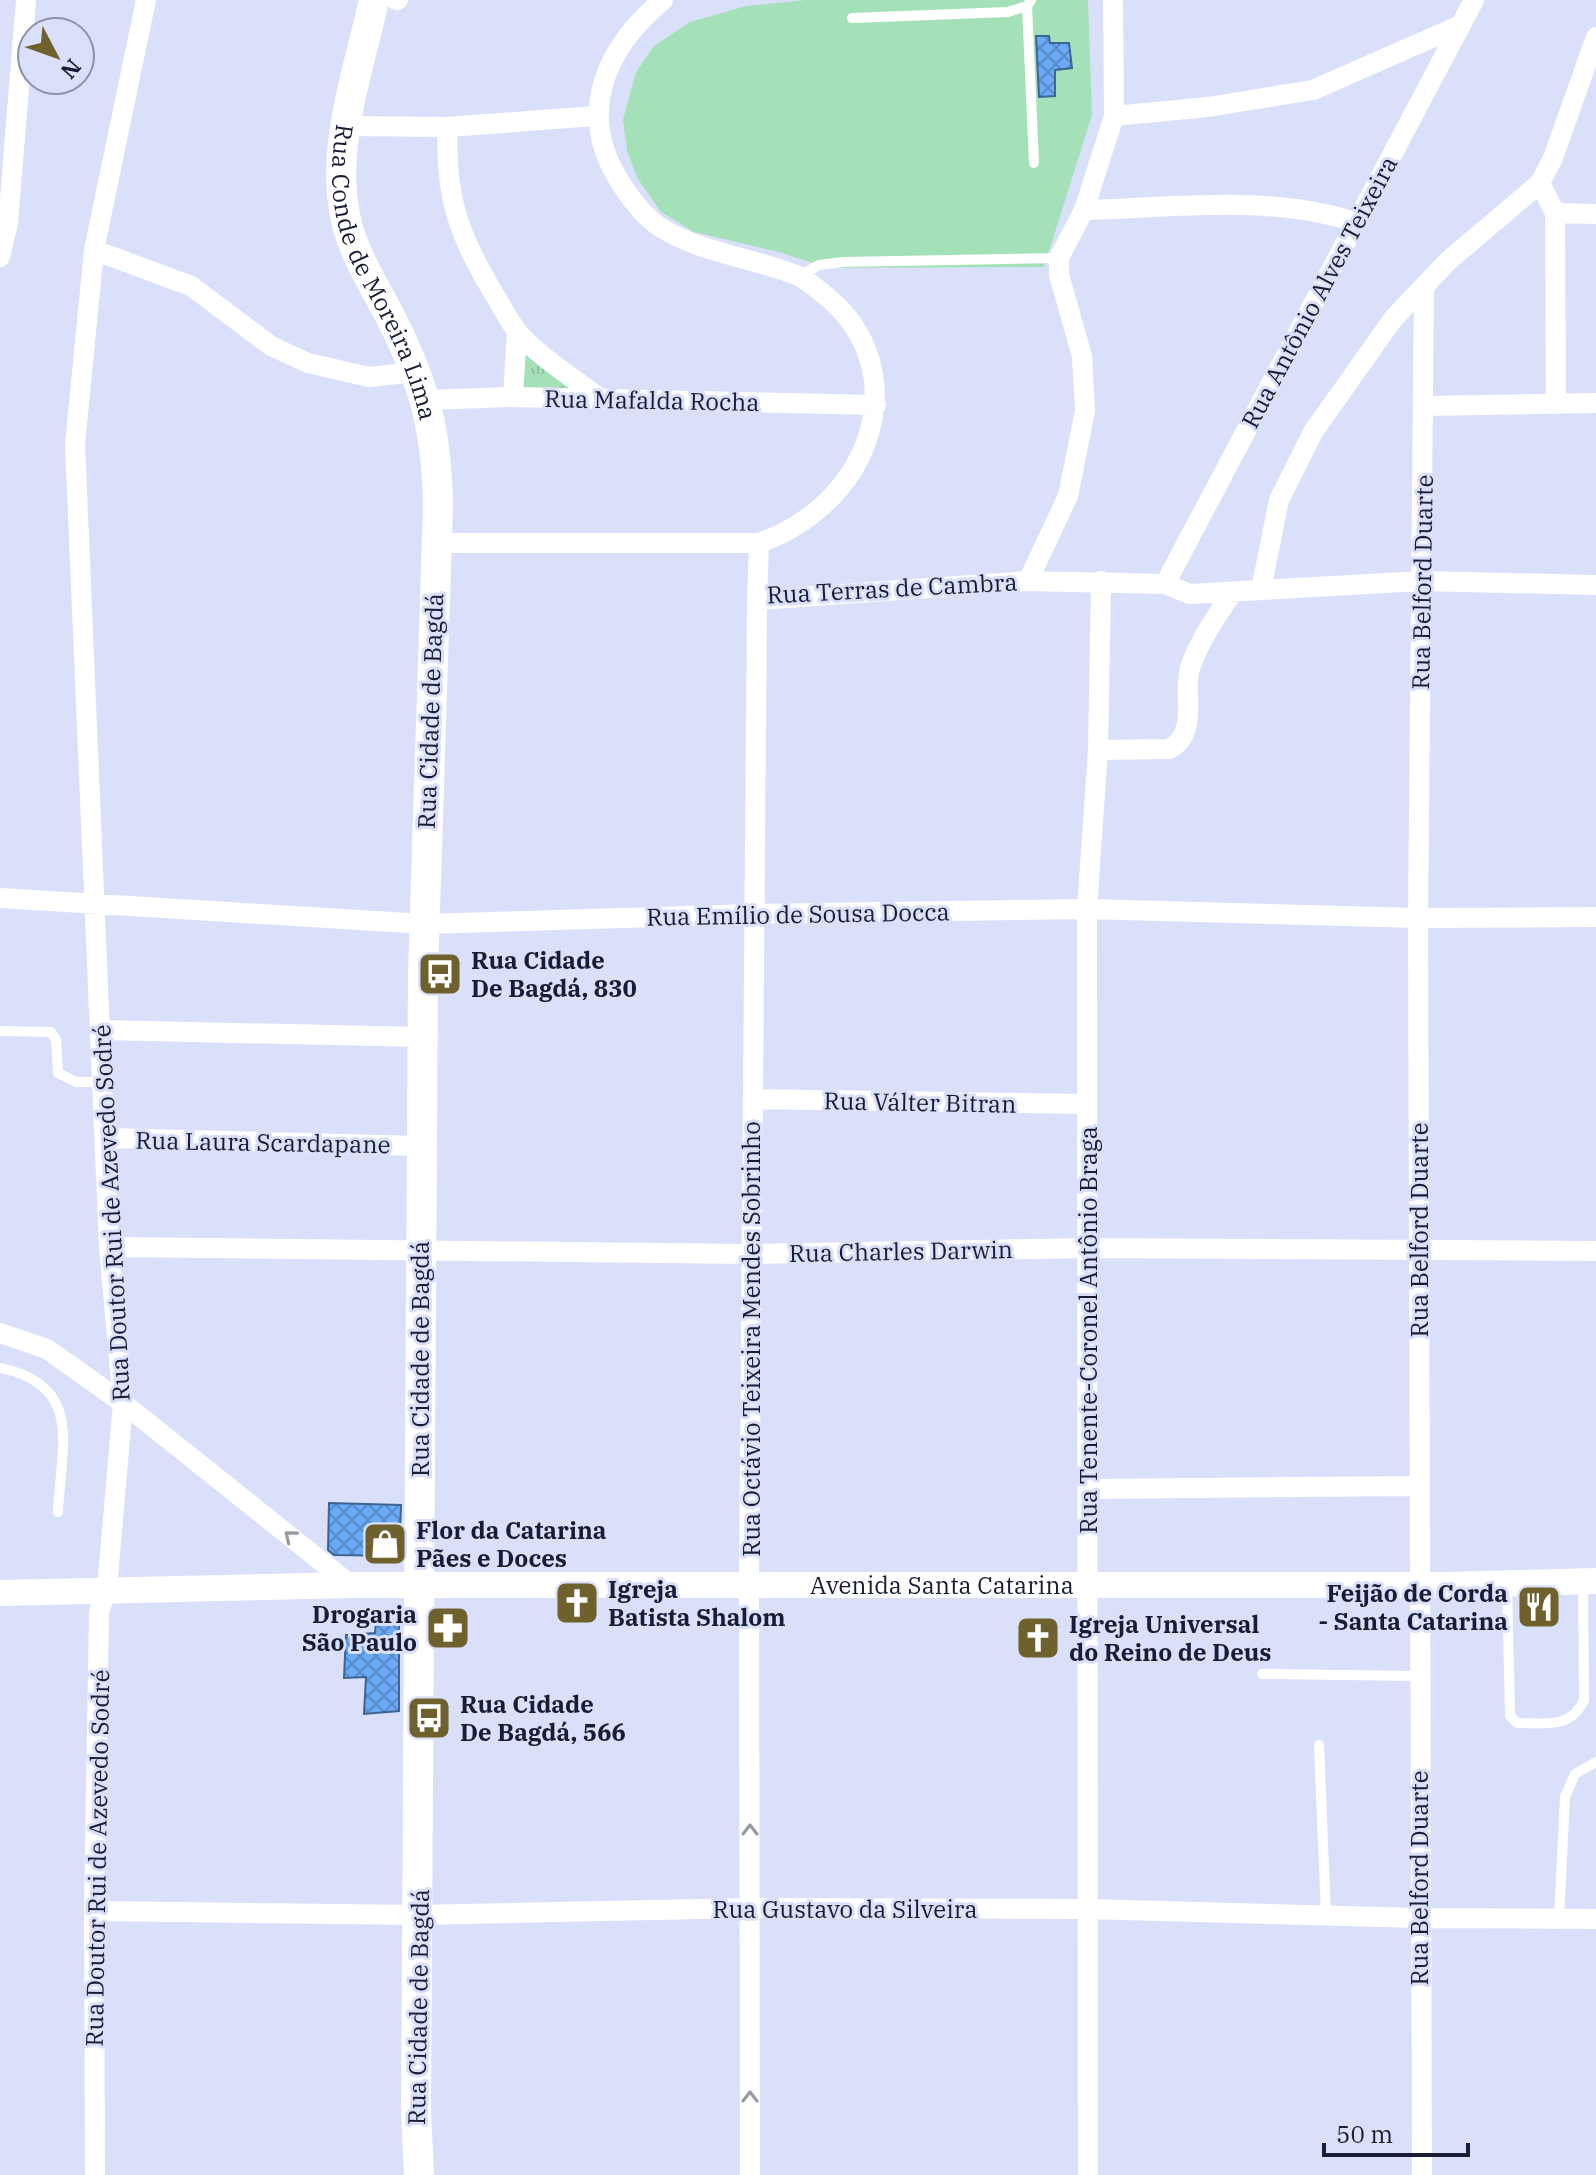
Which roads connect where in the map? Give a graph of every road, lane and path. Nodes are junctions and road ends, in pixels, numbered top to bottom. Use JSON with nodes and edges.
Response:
{"nodes":[{"id":1,"x":26,"y":0,"type":"edge"},
{"id":2,"x":146,"y":0,"type":"edge"},
{"id":3,"x":374,"y":0,"type":"edge"},
{"id":4,"x":663,"y":0,"type":"edge"},
{"id":5,"x":1113,"y":0,"type":"edge"},
{"id":6,"x":1474,"y":0,"type":"edge"},
{"id":7,"x":1029,"y":3,"type":"edge"},
{"id":8,"x":852,"y":18,"type":"dead end"},
{"id":9,"x":1461,"y":25,"type":"junction"},
{"id":10,"x":1595,"y":41,"type":"edge"},
{"id":11,"x":595,"y":116,"type":"junction"},
{"id":12,"x":1114,"y":116,"type":"junction"},
{"id":13,"x":346,"y":126,"type":"junction"},
{"id":14,"x":448,"y":127,"type":"junction"},
{"id":15,"x":1034,"y":163,"type":"dead end"},
{"id":16,"x":1540,"y":183,"type":"junction"},
{"id":17,"x":1084,"y":210,"type":"junction"},
{"id":18,"x":1555,"y":213,"type":"junction"},
{"id":19,"x":1596,"y":214,"type":"edge"},
{"id":20,"x":1355,"y":222,"type":"junction"},
{"id":21,"x":94,"y":250,"type":"junction"},
{"id":22,"x":0,"y":257,"type":"edge"},
{"id":23,"x":1059,"y":258,"type":"junction"},
{"id":24,"x":799,"y":276,"type":"junction"},
{"id":25,"x":1424,"y":286,"type":"junction"},
{"id":26,"x":517,"y":331,"type":"junction"},
{"id":27,"x":422,"y":386,"type":"junction"},
{"id":28,"x":513,"y":397,"type":"junction"},
{"id":29,"x":602,"y":400,"type":"junction"},
{"id":30,"x":1556,"y":403,"type":"junction"},
{"id":31,"x":1596,"y":403,"type":"edge"},
{"id":32,"x":876,"y":405,"type":"junction"},
{"id":33,"x":1425,"y":406,"type":"junction"},
{"id":34,"x":438,"y":506,"type":"junction"},
{"id":35,"x":435,"y":543,"type":"junction"},
{"id":36,"x":482,"y":543,"type":"junction"},
{"id":37,"x":759,"y":543,"type":"junction"},
{"id":38,"x":1028,"y":581,"type":"junction"},
{"id":39,"x":1101,"y":581,"type":"junction"},
{"id":40,"x":1421,"y":581,"type":"junction"},
{"id":41,"x":1165,"y":584,"type":"junction"},
{"id":42,"x":1596,"y":585,"type":"edge"},
{"id":43,"x":1261,"y":590,"type":"junction"},
{"id":44,"x":1233,"y":592,"type":"junction"},
{"id":45,"x":757,"y":600,"type":"junction"},
{"id":46,"x":1098,"y":750,"type":"junction"},
{"id":47,"x":0,"y":898,"type":"edge"},
{"id":48,"x":94,"y":904,"type":"junction"},
{"id":49,"x":1087,"y":909,"type":"junction"},
{"id":50,"x":753,"y":914,"type":"junction"},
{"id":51,"x":1596,"y":917,"type":"edge"},
{"id":52,"x":1418,"y":918,"type":"junction"},
{"id":53,"x":424,"y":924,"type":"junction"},
{"id":54,"x":101,"y":1030,"type":"junction"},
{"id":55,"x":0,"y":1031,"type":"edge"},
{"id":56,"x":422,"y":1037,"type":"junction"},
{"id":57,"x":103,"y":1082,"type":"junction"},
{"id":58,"x":753,"y":1099,"type":"junction"},
{"id":59,"x":1087,"y":1104,"type":"junction"},
{"id":60,"x":105,"y":1138,"type":"junction"},
{"id":61,"x":421,"y":1146,"type":"junction"},
{"id":62,"x":109,"y":1247,"type":"junction"},
{"id":63,"x":1088,"y":1248,"type":"junction"},
{"id":64,"x":420,"y":1251,"type":"junction"},
{"id":65,"x":1420,"y":1251,"type":"junction"},
{"id":66,"x":1596,"y":1251,"type":"edge"},
{"id":67,"x":750,"y":1254,"type":"junction"},
{"id":68,"x":0,"y":1333,"type":"edge"},
{"id":69,"x":0,"y":1368,"type":"edge"},
{"id":70,"x":123,"y":1403,"type":"junction"},
{"id":71,"x":1418,"y":1486,"type":"junction"},
{"id":72,"x":1089,"y":1489,"type":"junction"},
{"id":73,"x":58,"y":1512,"type":"dead end"},
{"id":74,"x":1589,"y":1581,"type":"edge"},
{"id":75,"x":420,"y":1584,"type":"junction"},
{"id":76,"x":1417,"y":1584,"type":"junction"},
{"id":77,"x":1507,"y":1584,"type":"junction"},
{"id":78,"x":351,"y":1585,"type":"junction"},
{"id":79,"x":749,"y":1585,"type":"junction"},
{"id":80,"x":1089,"y":1585,"type":"junction"},
{"id":81,"x":107,"y":1589,"type":"junction"},
{"id":82,"x":0,"y":1593,"type":"edge"},
{"id":83,"x":1262,"y":1674,"type":"dead end"},
{"id":84,"x":1418,"y":1676,"type":"junction"},
{"id":85,"x":1319,"y":1745,"type":"dead end"},
{"id":86,"x":1596,"y":1762,"type":"edge"},
{"id":87,"x":750,"y":1908,"type":"junction"},
{"id":88,"x":1087,"y":1909,"type":"junction"},
{"id":89,"x":94,"y":1911,"type":"junction"},
{"id":90,"x":419,"y":1915,"type":"junction"},
{"id":91,"x":1326,"y":1916,"type":"junction"},
{"id":92,"x":1418,"y":1918,"type":"junction"},
{"id":93,"x":1559,"y":1919,"type":"junction"},
{"id":94,"x":1596,"y":1919,"type":"edge"},
{"id":95,"x":95,"y":2175,"type":"edge"},
{"id":96,"x":419,"y":2175,"type":"edge"},
{"id":97,"x":750,"y":2175,"type":"edge"},
{"id":98,"x":1088,"y":2175,"type":"edge"},
{"id":99,"x":1422,"y":2175,"type":"edge"}],
"edges":[{"from":1,"to":22,"type":"street"},
{"from":2,"to":21,"type":"street","name":"Rua Doutor Rui de Azevedo Sodré"},
{"from":3,"to":13,"type":"main road","name":"Rua Conde de Moreira Lima"},
{"from":4,"to":11,"type":"street"},
{"from":5,"to":12,"type":"street"},
{"from":6,"to":9,"type":"street","name":"Rua Antônio Alves Teixeira"},
{"from":7,"to":8,"type":"lane"},
{"from":7,"to":15,"type":"lane"},
{"from":9,"to":12,"type":"street"},
{"from":9,"to":20,"type":"street","name":"Rua Antônio Alves Teixeira"},
{"from":10,"to":16,"type":"street"},
{"from":11,"to":14,"type":"street"},
{"from":11,"to":24,"type":"street"},
{"from":12,"to":17,"type":"street"},
{"from":13,"to":14,"type":"street"},
{"from":13,"to":27,"type":"main road","name":"Rua Conde de Moreira Lima"},
{"from":14,"to":26,"type":"street"},
{"from":16,"to":18,"type":"street"},
{"from":16,"to":25,"type":"street"},
{"from":17,"to":20,"type":"street"},
{"from":17,"to":23,"type":"street"},
{"from":18,"to":19,"type":"street"},
{"from":18,"to":30,"type":"street"},
{"from":20,"to":41,"type":"street","name":"Rua Antônio Alves Teixeira"},
{"from":21,"to":27,"type":"street","name":"Rua Mafalda Rocha"},
{"from":21,"to":48,"type":"street","name":"Rua Doutor Rui de Azevedo Sodré"},
{"from":23,"to":24,"type":"lane"},
{"from":23,"to":38,"type":"street"},
{"from":24,"to":32,"type":"street"},
{"from":25,"to":33,"type":"street","name":"Rua Belford Duarte"},
{"from":25,"to":43,"type":"street"},
{"from":26,"to":28,"type":"street"},
{"from":26,"to":29,"type":"street"},
{"from":27,"to":28,"type":"street","name":"Rua Mafalda Rocha"},
{"from":27,"to":34,"type":"main road","name":"Rua Conde de Moreira Lima"},
{"from":28,"to":29,"type":"street","name":"Rua Mafalda Rocha"},
{"from":29,"to":32,"type":"street","name":"Rua Mafalda Rocha"},
{"from":30,"to":31,"type":"street"},
{"from":30,"to":33,"type":"street"},
{"from":32,"to":37,"type":"street"},
{"from":33,"to":40,"type":"street","name":"Rua Belford Duarte"},
{"from":34,"to":35,"type":"main road","name":"Rua Conde de Moreira Lima"},
{"from":34,"to":36,"type":"street"},
{"from":35,"to":36,"type":"street"},
{"from":35,"to":53,"type":"main road","name":"Rua Cidade de Bagdá"},
{"from":36,"to":37,"type":"street"},
{"from":37,"to":45,"type":"street","name":"Rua Terras de Cambra"},
{"from":38,"to":39,"type":"street","name":"Rua Terras de Cambra"},
{"from":38,"to":45,"type":"street","name":"Rua Terras de Cambra"},
{"from":39,"to":41,"type":"street","name":"Rua Terras de Cambra"},
{"from":39,"to":46,"type":"street","name":"Rua Tenente-Coronel Antônio Braga"},
{"from":40,"to":42,"type":"street","name":"Rua Terras de Cambra"},
{"from":40,"to":43,"type":"street","name":"Rua Terras de Cambra"},
{"from":40,"to":52,"type":"street","name":"Rua Belford Duarte"},
{"from":41,"to":44,"type":"street","name":"Rua Terras de Cambra"},
{"from":43,"to":44,"type":"street","name":"Rua Terras de Cambra"},
{"from":44,"to":46,"type":"street"},
{"from":45,"to":50,"type":"street","name":"Rua Octávio Teixeira Mendes Sobrinho"},
{"from":46,"to":49,"type":"street","name":"Rua Tenente-Coronel Antônio Braga"},
{"from":47,"to":48,"type":"street","name":"Rua Emílio de Sousa Docca"},
{"from":48,"to":53,"type":"street","name":"Rua Emílio de Sousa Docca"},
{"from":48,"to":54,"type":"street","name":"Rua Doutor Rui de Azevedo Sodré"},
{"from":49,"to":50,"type":"street","name":"Rua Emílio de Sousa Docca"},
{"from":49,"to":52,"type":"street","name":"Rua Emílio de Sousa Docca"},
{"from":49,"to":59,"type":"street","name":"Rua Tenente-Coronel Antônio Braga"},
{"from":50,"to":53,"type":"street","name":"Rua Emílio de Sousa Docca"},
{"from":50,"to":58,"type":"street","name":"Rua Octávio Teixeira Mendes Sobrinho"},
{"from":51,"to":52,"type":"street","name":"Rua Emílio de Sousa Docca"},
{"from":52,"to":65,"type":"street","name":"Rua Belford Duarte"},
{"from":53,"to":56,"type":"main road","name":"Rua Cidade de Bagdá"},
{"from":54,"to":56,"type":"street"},
{"from":54,"to":57,"type":"street","name":"Rua Doutor Rui de Azevedo Sodré"},
{"from":55,"to":57,"type":"lane"},
{"from":56,"to":61,"type":"main road","name":"Rua Cidade de Bagdá"},
{"from":57,"to":60,"type":"street","name":"Rua Doutor Rui de Azevedo Sodré"},
{"from":58,"to":59,"type":"street","name":"Rua Válter Bitran"},
{"from":58,"to":67,"type":"street","name":"Rua Octávio Teixeira Mendes Sobrinho"},
{"from":59,"to":63,"type":"street","name":"Rua Tenente-Coronel Antônio Braga"},
{"from":60,"to":61,"type":"street","name":"Rua Laura Scardapane"},
{"from":60,"to":62,"type":"street","name":"Rua Doutor Rui de Azevedo Sodré"},
{"from":61,"to":64,"type":"main road","name":"Rua Cidade de Bagdá"},
{"from":62,"to":64,"type":"street","name":"Rua Charles Darwin"},
{"from":62,"to":70,"type":"street","name":"Rua Doutor Rui de Azevedo Sodré"},
{"from":63,"to":65,"type":"street","name":"Rua Charles Darwin"},
{"from":63,"to":67,"type":"street","name":"Rua Charles Darwin"},
{"from":63,"to":72,"type":"street","name":"Rua Tenente-Coronel Antônio Braga"},
{"from":64,"to":67,"type":"street","name":"Rua Charles Darwin"},
{"from":64,"to":75,"type":"main road","name":"Rua Cidade de Bagdá"},
{"from":65,"to":66,"type":"street","name":"Rua Charles Darwin"},
{"from":65,"to":71,"type":"street","name":"Rua Belford Duarte"},
{"from":67,"to":79,"type":"street","name":"Rua Octávio Teixeira Mendes Sobrinho"},
{"from":68,"to":70,"type":"street"},
{"from":69,"to":73,"type":"lane"},
{"from":78,"to":70,"type":"street","one_way":true},
{"from":70,"to":81,"type":"street","name":"Rua Doutor Rui de Azevedo Sodré"},
{"from":71,"to":72,"type":"street"},
{"from":71,"to":76,"type":"street","name":"Rua Belford Duarte"},
{"from":72,"to":80,"type":"street","name":"Rua Tenente-Coronel Antônio Braga"},
{"from":74,"to":77,"type":"street","name":"Avenida Santa Catarina"},
{"from":74,"to":77,"type":"lane"},
{"from":75,"to":78,"type":"street","name":"Avenida Santa Catarina"},
{"from":75,"to":79,"type":"street","name":"Avenida Santa Catarina"},
{"from":75,"to":90,"type":"main road","name":"Rua Cidade de Bagdá"},
{"from":76,"to":77,"type":"street","name":"Avenida Santa Catarina"},
{"from":76,"to":80,"type":"street","name":"Avenida Santa Catarina"},
{"from":76,"to":84,"type":"street","name":"Rua Belford Duarte"},
{"from":78,"to":81,"type":"street","name":"Avenida Santa Catarina"},
{"from":79,"to":80,"type":"street","name":"Avenida Santa Catarina"},
{"from":87,"to":79,"type":"street","name":"Rua Octávio Teixeira Mendes Sobrinho","one_way":true},
{"from":80,"to":88,"type":"street","name":"Rua Tenente-Coronel Antônio Braga"},
{"from":81,"to":82,"type":"street","name":"Avenida Santa Catarina"},
{"from":81,"to":89,"type":"street","name":"Rua Doutor Rui de Azevedo Sodré"},
{"from":83,"to":84,"type":"lane"},
{"from":84,"to":92,"type":"street","name":"Rua Belford Duarte"},
{"from":85,"to":91,"type":"lane"},
{"from":86,"to":93,"type":"lane"},
{"from":87,"to":88,"type":"street","name":"Rua Gustavo da Silveira"},
{"from":87,"to":90,"type":"street","name":"Rua Gustavo da Silveira"},
{"from":97,"to":87,"type":"street","name":"Rua Octávio Teixeira Mendes Sobrinho","one_way":true},
{"from":88,"to":91,"type":"street","name":"Rua Gustavo da Silveira"},
{"from":88,"to":98,"type":"street","name":"Rua Tenente-Coronel Antônio Braga"},
{"from":89,"to":90,"type":"street","name":"Rua Gustavo da Silveira"},
{"from":89,"to":95,"type":"street","name":"Rua Doutor Rui de Azevedo Sodré"},
{"from":90,"to":96,"type":"main road","name":"Rua Cidade de Bagdá"},
{"from":91,"to":92,"type":"street","name":"Rua Gustavo da Silveira"},
{"from":92,"to":93,"type":"street","name":"Rua Gustavo da Silveira"},
{"from":92,"to":99,"type":"street","name":"Rua Belford Duarte"},
{"from":93,"to":94,"type":"street","name":"Rua Gustavo da Silveira"}]}
